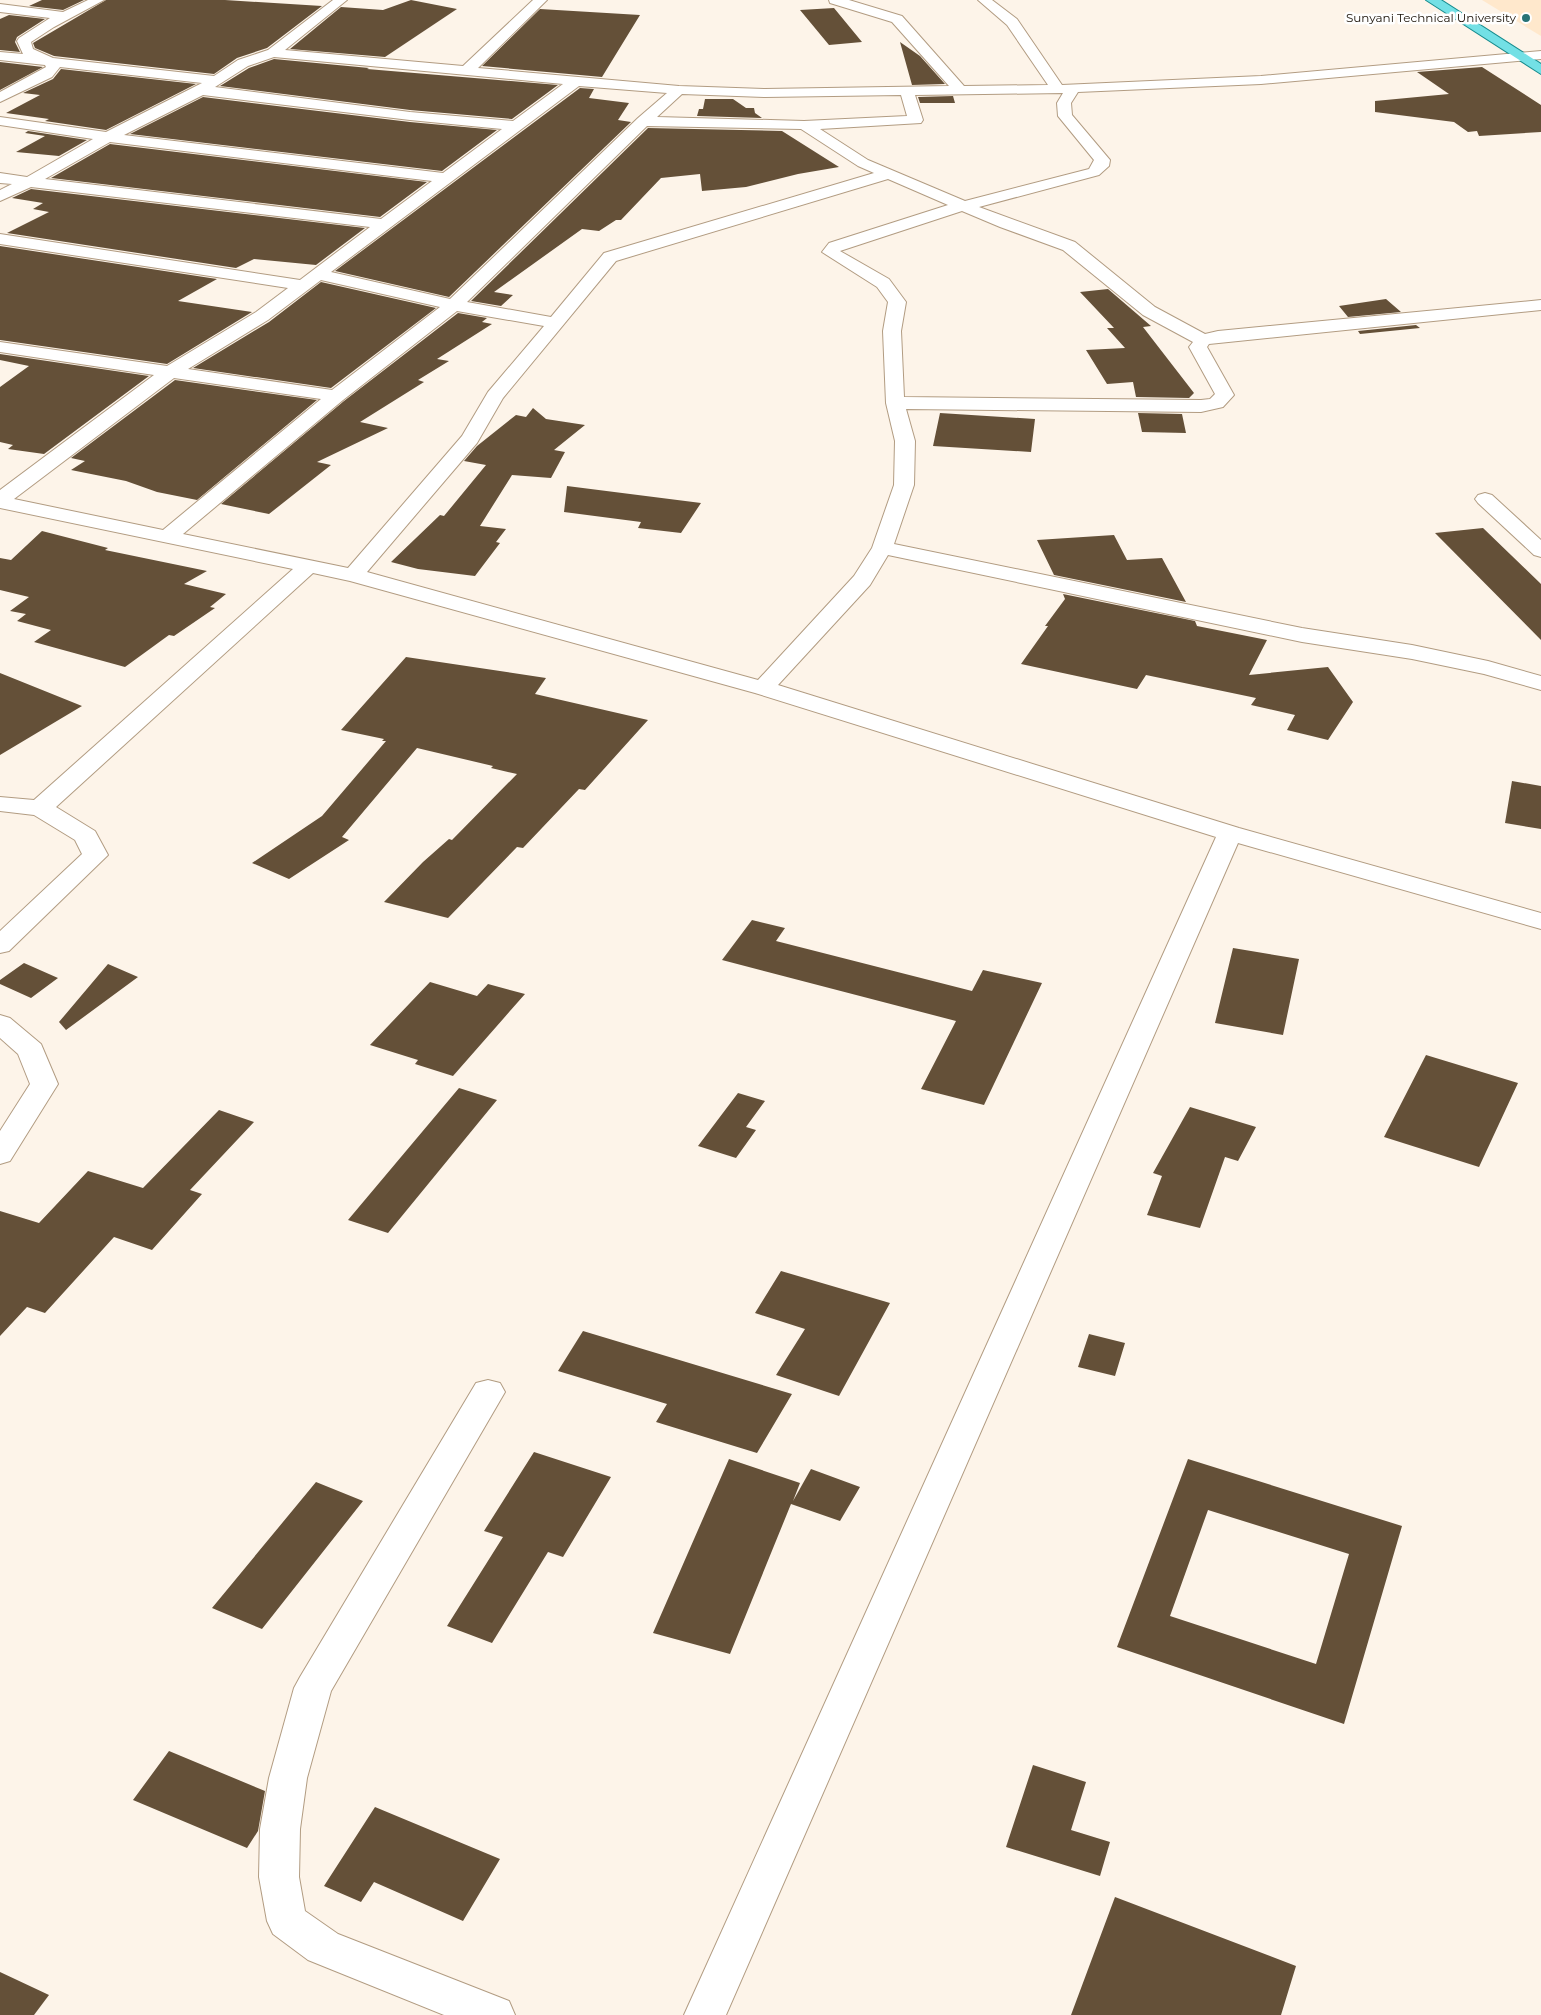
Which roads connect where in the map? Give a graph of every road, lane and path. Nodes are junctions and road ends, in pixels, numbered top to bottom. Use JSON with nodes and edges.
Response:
{"nodes":[{"id":1,"x":98,"y":0,"type":"edge"},
{"id":2,"x":341,"y":0,"type":"edge"},
{"id":3,"x":541,"y":0,"type":"edge"},
{"id":4,"x":835,"y":0,"type":"edge"},
{"id":5,"x":984,"y":0,"type":"edge"},
{"id":6,"x":1432,"y":0,"type":"edge"},
{"id":7,"x":0,"y":8,"type":"edge"},
{"id":8,"x":64,"y":16,"type":"junction"},
{"id":9,"x":1524,"y":42,"type":"dead end"},
{"id":10,"x":1541,"y":53,"type":"edge"},
{"id":11,"x":273,"y":54,"type":"junction"},
{"id":12,"x":0,"y":56,"type":"edge"},
{"id":13,"x":1519,"y":56,"type":"junction"},
{"id":14,"x":48,"y":60,"type":"junction"},
{"id":15,"x":1541,"y":70,"type":"edge"},
{"id":16,"x":466,"y":71,"type":"junction"},
{"id":17,"x":214,"y":80,"type":"junction"},
{"id":18,"x":576,"y":82,"type":"junction"},
{"id":19,"x":1066,"y":88,"type":"junction"},
{"id":20,"x":200,"y":90,"type":"junction"},
{"id":21,"x":679,"y":90,"type":"junction"},
{"id":22,"x":960,"y":90,"type":"junction"},
{"id":23,"x":907,"y":91,"type":"junction"},
{"id":24,"x":0,"y":98,"type":"edge"},
{"id":25,"x":0,"y":121,"type":"edge"},
{"id":26,"x":643,"y":121,"type":"junction"},
{"id":27,"x":804,"y":125,"type":"junction"},
{"id":28,"x":516,"y":126,"type":"junction"},
{"id":29,"x":108,"y":137,"type":"junction"},
{"id":30,"x":889,"y":174,"type":"junction"},
{"id":31,"x":0,"y":178,"type":"edge"},
{"id":32,"x":445,"y":178,"type":"junction"},
{"id":33,"x":29,"y":182,"type":"junction"},
{"id":34,"x":0,"y":196,"type":"edge"},
{"id":35,"x":962,"y":206,"type":"junction"},
{"id":36,"x":383,"y":224,"type":"junction"},
{"id":37,"x":0,"y":238,"type":"edge"},
{"id":38,"x":316,"y":274,"type":"junction"},
{"id":39,"x":301,"y":285,"type":"junction"},
{"id":40,"x":454,"y":305,"type":"junction"},
{"id":41,"x":1541,"y":305,"type":"edge"},
{"id":42,"x":557,"y":323,"type":"junction"},
{"id":43,"x":1203,"y":340,"type":"junction"},
{"id":44,"x":0,"y":347,"type":"edge"},
{"id":45,"x":170,"y":372,"type":"junction"},
{"id":46,"x":336,"y":396,"type":"junction"},
{"id":47,"x":895,"y":403,"type":"junction"},
{"id":48,"x":1485,"y":499,"type":"dead end"},
{"id":49,"x":0,"y":501,"type":"edge"},
{"id":50,"x":168,"y":536,"type":"junction"},
{"id":51,"x":882,"y":548,"type":"junction"},
{"id":52,"x":1541,"y":551,"type":"edge"},
{"id":53,"x":310,"y":564,"type":"junction"},
{"id":54,"x":353,"y":574,"type":"junction"},
{"id":55,"x":1541,"y":683,"type":"edge"},
{"id":56,"x":763,"y":688,"type":"junction"},
{"id":57,"x":0,"y":804,"type":"edge"},
{"id":58,"x":40,"y":808,"type":"junction"},
{"id":59,"x":1230,"y":833,"type":"junction"},
{"id":60,"x":1541,"y":921,"type":"edge"},
{"id":61,"x":0,"y":945,"type":"edge"},
{"id":62,"x":0,"y":1024,"type":"edge"},
{"id":63,"x":0,"y":1154,"type":"edge"},
{"id":64,"x":488,"y":1392,"type":"dead end"},
{"id":65,"x":494,"y":2015,"type":"edge"},
{"id":66,"x":704,"y":2015,"type":"edge"}],
"edges":[{"from":1,"to":8,"type":"street"},
{"from":2,"to":11,"type":"street"},
{"from":3,"to":16,"type":"street"},
{"from":4,"to":22,"type":"street"},
{"from":5,"to":19,"type":"street"},
{"from":6,"to":13,"type":"main road"},
{"from":7,"to":8,"type":"street"},
{"from":8,"to":14,"type":"street"},
{"from":9,"to":10,"type":"main road"},
{"from":10,"to":13,"type":"street"},
{"from":11,"to":16,"type":"street"},
{"from":11,"to":17,"type":"street"},
{"from":12,"to":14,"type":"street"},
{"from":13,"to":15,"type":"main road"},
{"from":13,"to":19,"type":"street"},
{"from":14,"to":17,"type":"street"},
{"from":14,"to":24,"type":"street"},
{"from":16,"to":18,"type":"street"},
{"from":17,"to":20,"type":"street"},
{"from":18,"to":21,"type":"street"},
{"from":18,"to":28,"type":"street"},
{"from":19,"to":22,"type":"street"},
{"from":19,"to":35,"type":"street"},
{"from":20,"to":28,"type":"street"},
{"from":20,"to":29,"type":"street"},
{"from":21,"to":23,"type":"street"},
{"from":21,"to":26,"type":"street"},
{"from":22,"to":23,"type":"street"},
{"from":23,"to":27,"type":"street"},
{"from":25,"to":29,"type":"street"},
{"from":26,"to":27,"type":"street"},
{"from":26,"to":40,"type":"street"},
{"from":27,"to":30,"type":"street"},
{"from":28,"to":32,"type":"street"},
{"from":29,"to":32,"type":"street"},
{"from":29,"to":33,"type":"street"},
{"from":30,"to":35,"type":"street"},
{"from":30,"to":42,"type":"street"},
{"from":31,"to":33,"type":"street"},
{"from":32,"to":36,"type":"street"},
{"from":33,"to":34,"type":"street"},
{"from":33,"to":36,"type":"street"},
{"from":35,"to":43,"type":"street"},
{"from":35,"to":47,"type":"street"},
{"from":36,"to":38,"type":"street"},
{"from":37,"to":39,"type":"street"},
{"from":38,"to":39,"type":"street"},
{"from":38,"to":40,"type":"street"},
{"from":39,"to":45,"type":"street"},
{"from":40,"to":42,"type":"street"},
{"from":40,"to":46,"type":"street"},
{"from":41,"to":43,"type":"street"},
{"from":42,"to":54,"type":"street"},
{"from":43,"to":47,"type":"street"},
{"from":44,"to":45,"type":"street"},
{"from":45,"to":46,"type":"street"},
{"from":45,"to":49,"type":"street"},
{"from":46,"to":50,"type":"street"},
{"from":47,"to":51,"type":"street"},
{"from":48,"to":52,"type":"street"},
{"from":49,"to":50,"type":"street"},
{"from":50,"to":53,"type":"street"},
{"from":51,"to":55,"type":"street"},
{"from":51,"to":56,"type":"street"},
{"from":53,"to":54,"type":"street"},
{"from":53,"to":58,"type":"street"},
{"from":54,"to":56,"type":"street"},
{"from":56,"to":59,"type":"street"},
{"from":57,"to":58,"type":"street"},
{"from":58,"to":61,"type":"street"},
{"from":59,"to":60,"type":"street"},
{"from":59,"to":66,"type":"street"},
{"from":62,"to":63,"type":"street"},
{"from":64,"to":65,"type":"street"}]}
